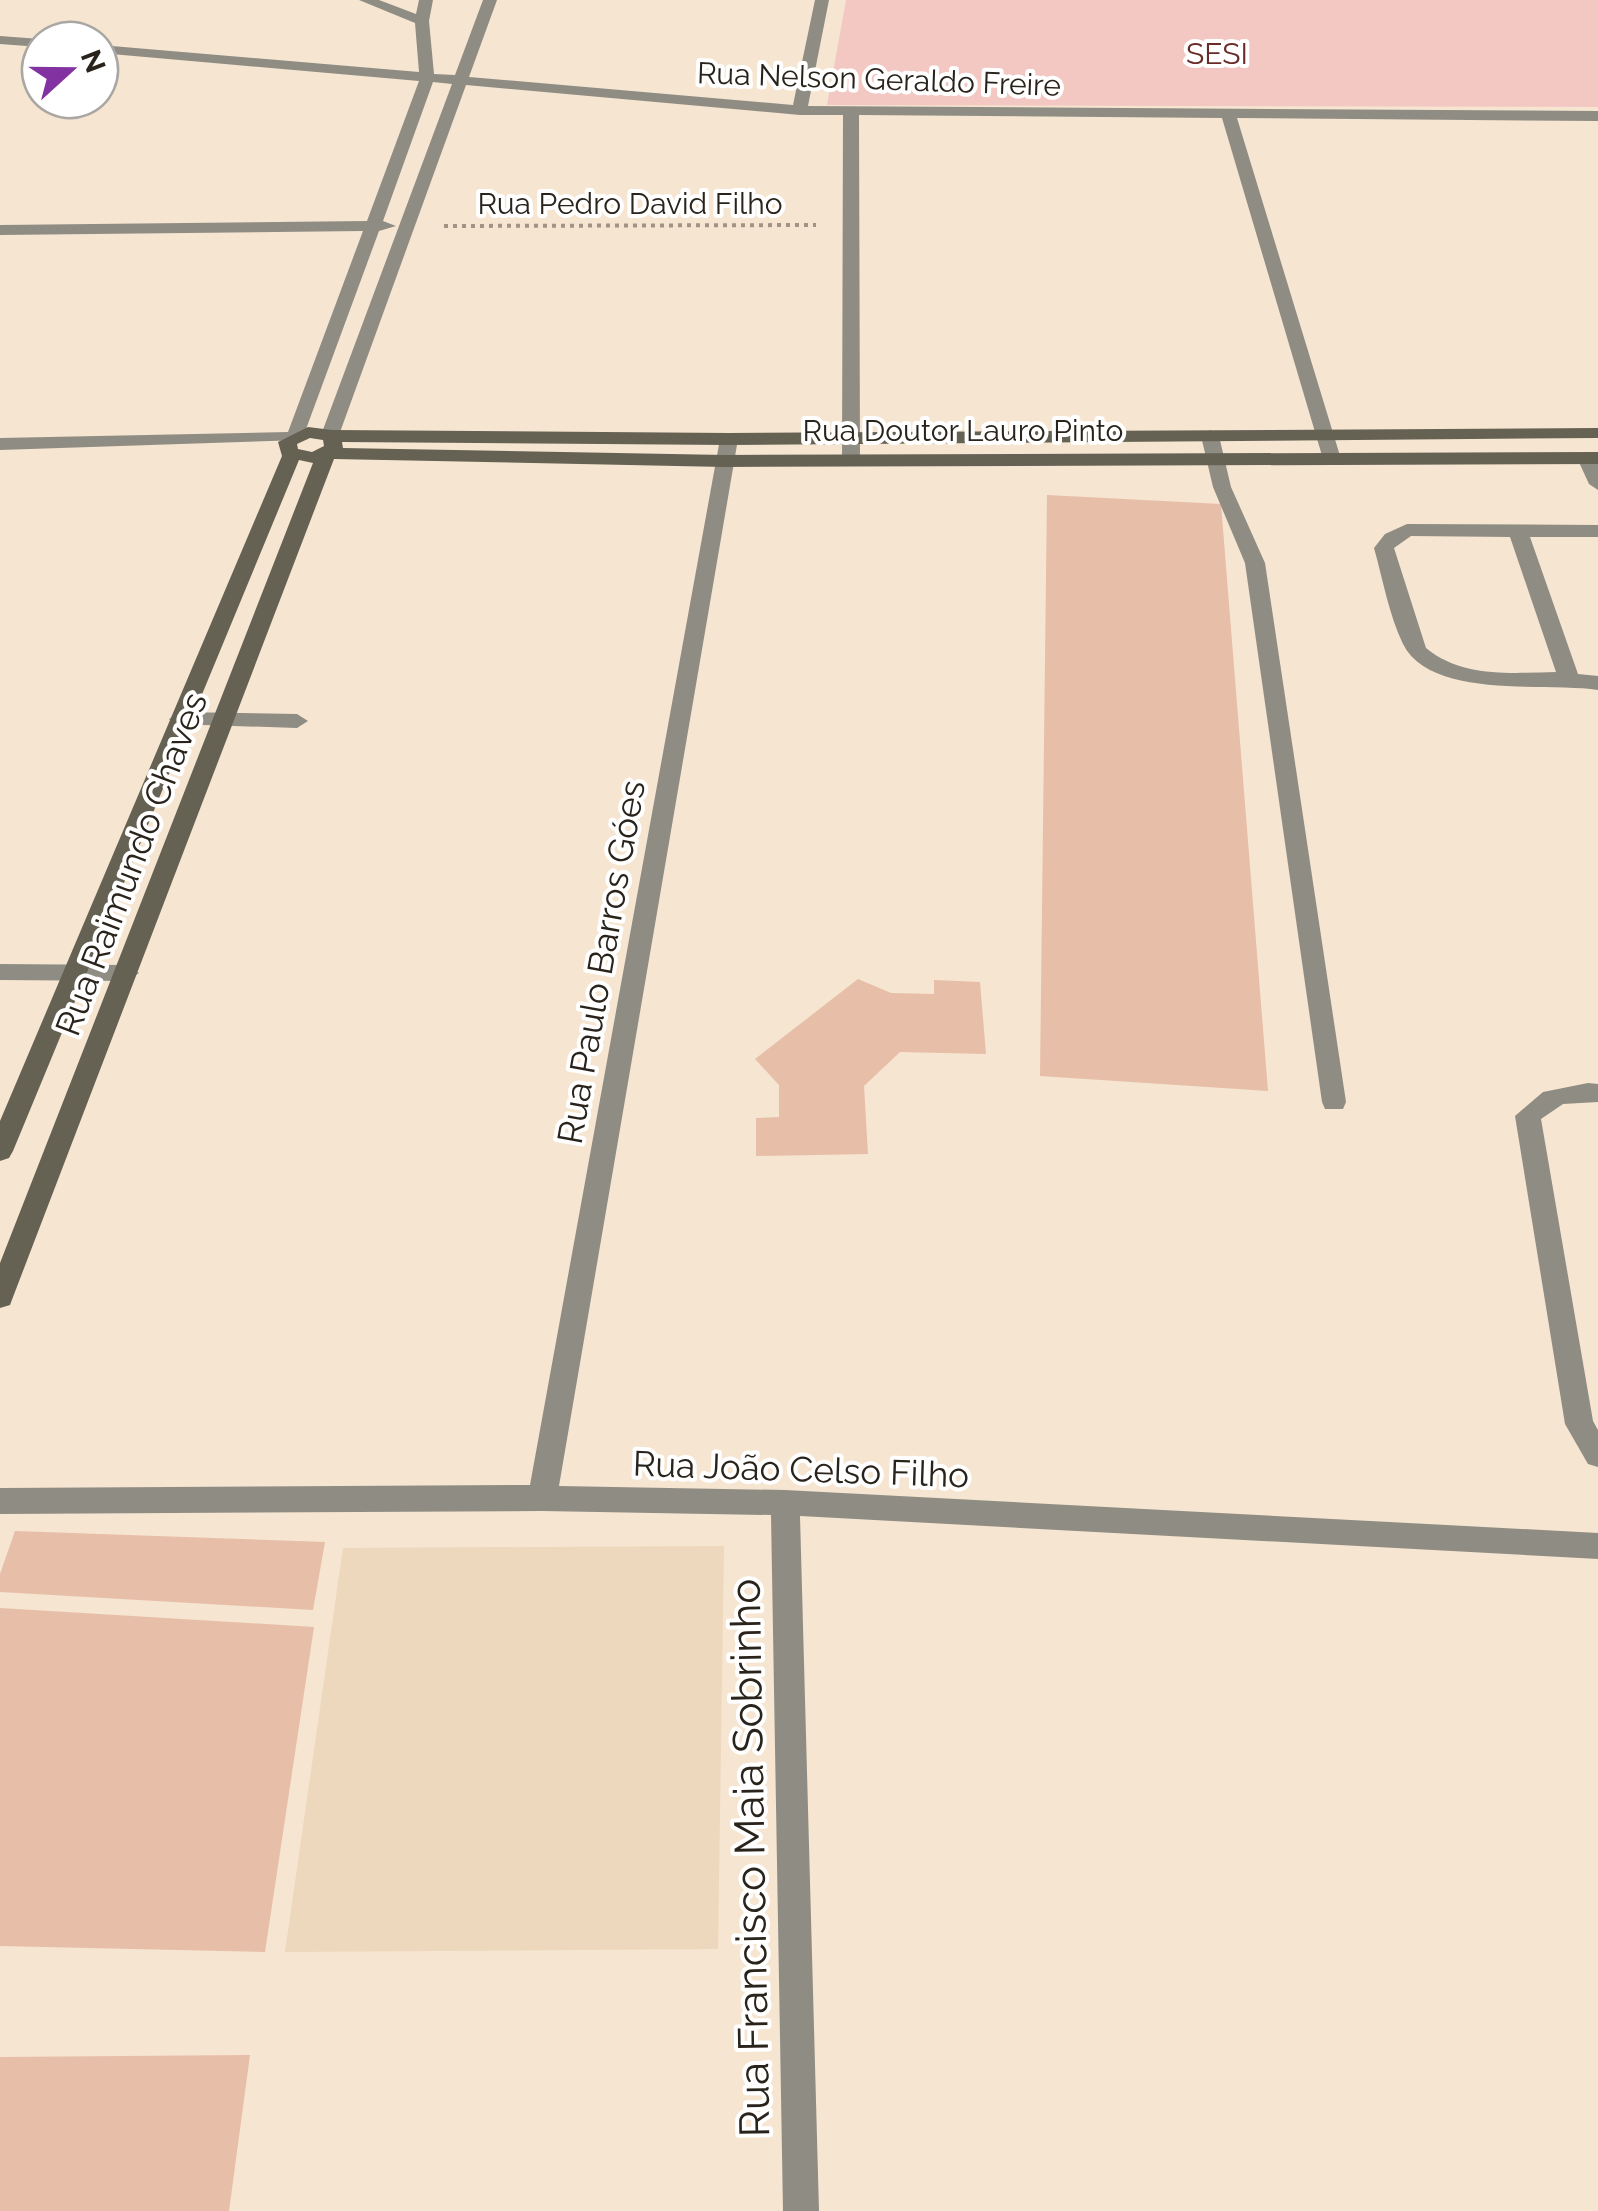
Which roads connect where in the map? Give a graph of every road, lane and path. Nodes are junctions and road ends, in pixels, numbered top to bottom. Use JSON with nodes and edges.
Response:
{"nodes":[{"id":1,"x":366,"y":0,"type":"edge"},
{"id":2,"x":426,"y":0,"type":"edge"},
{"id":3,"x":490,"y":0,"type":"edge"},
{"id":4,"x":822,"y":0,"type":"edge"},
{"id":5,"x":422,"y":21,"type":"junction"},
{"id":6,"x":120,"y":51,"type":"edge"},
{"id":7,"x":426,"y":79,"type":"junction"},
{"id":8,"x":463,"y":81,"type":"junction"},
{"id":9,"x":800,"y":110,"type":"junction"},
{"id":10,"x":851,"y":112,"type":"junction"},
{"id":11,"x":1228,"y":112,"type":"junction"},
{"id":12,"x":1598,"y":116,"type":"edge"},
{"id":13,"x":852,"y":225,"type":"junction"},
{"id":14,"x":376,"y":226,"type":"junction"},
{"id":15,"x":408,"y":226,"type":"junction"},
{"id":16,"x":0,"y":230,"type":"edge"},
{"id":17,"x":1598,"y":433,"type":"edge"},
{"id":18,"x":1325,"y":435,"type":"junction"},
{"id":19,"x":1210,"y":436,"type":"junction"},
{"id":20,"x":851,"y":438,"type":"junction"},
{"id":21,"x":949,"y":438,"type":"junction"},
{"id":22,"x":0,"y":444,"type":"edge"},
{"id":23,"x":293,"y":445,"type":"junction"},
{"id":24,"x":329,"y":445,"type":"junction"},
{"id":25,"x":727,"y":450,"type":"junction"},
{"id":26,"x":1332,"y":458,"type":"junction"},
{"id":27,"x":1592,"y":458,"type":"edge"},
{"id":28,"x":1216,"y":459,"type":"junction"},
{"id":29,"x":852,"y":460,"type":"junction"},
{"id":30,"x":952,"y":460,"type":"junction"},
{"id":31,"x":1598,"y":484,"type":"edge"},
{"id":32,"x":1518,"y":531,"type":"junction"},
{"id":33,"x":1598,"y":531,"type":"edge"},
{"id":34,"x":1569,"y":679,"type":"junction"},
{"id":35,"x":1598,"y":683,"type":"edge"},
{"id":36,"x":180,"y":719,"type":"junction"},
{"id":37,"x":224,"y":721,"type":"junction"},
{"id":38,"x":297,"y":722,"type":"dead end"},
{"id":39,"x":0,"y":972,"type":"edge"},
{"id":40,"x":72,"y":972,"type":"junction"},
{"id":41,"x":127,"y":972,"type":"junction"},
{"id":42,"x":1598,"y":1093,"type":"edge"},
{"id":43,"x":1334,"y":1102,"type":"dead end"},
{"id":44,"x":0,"y":1151,"type":"edge"},
{"id":45,"x":0,"y":1297,"type":"edge"},
{"id":46,"x":1598,"y":1455,"type":"edge"},
{"id":47,"x":542,"y":1498,"type":"junction"},
{"id":48,"x":0,"y":1500,"type":"edge"},
{"id":49,"x":784,"y":1502,"type":"junction"},
{"id":50,"x":1598,"y":1546,"type":"edge"},
{"id":51,"x":800,"y":2211,"type":"edge"}],
"edges":[{"from":1,"to":5,"type":"street"},
{"from":2,"to":5,"type":"street","name":"Rua Raimundo Chaves"},
{"from":3,"to":8,"type":"street","name":"Rua Raimundo Chaves"},
{"from":4,"to":9,"type":"street"},
{"from":5,"to":7,"type":"street","name":"Rua Raimundo Chaves"},
{"from":6,"to":7,"type":"street","name":"Rua Nelson Geraldo Freire"},
{"from":7,"to":8,"type":"street","name":"Rua Nelson Geraldo Freire"},
{"from":7,"to":14,"type":"street","name":"Rua Raimundo Chaves"},
{"from":8,"to":9,"type":"street","name":"Rua Nelson Geraldo Freire"},
{"from":8,"to":15,"type":"street","name":"Rua Raimundo Chaves"},
{"from":9,"to":10,"type":"street","name":"Rua Nelson Geraldo Freire"},
{"from":10,"to":11,"type":"street","name":"Rua Nelson Geraldo Freire"},
{"from":10,"to":13,"type":"street"},
{"from":11,"to":12,"type":"street","name":"Rua Nelson Geraldo Freire"},
{"from":11,"to":18,"type":"street"},
{"from":13,"to":15,"type":"path","name":"Rua Pedro David Filho"},
{"from":13,"to":20,"type":"street"},
{"from":14,"to":15,"type":"street"},
{"from":14,"to":16,"type":"street"},
{"from":14,"to":23,"type":"street","name":"Rua Raimundo Chaves"},
{"from":15,"to":24,"type":"street","name":"Rua Raimundo Chaves"},
{"from":17,"to":18,"type":"street","name":"Rua Doutor Lauro Pinto"},
{"from":18,"to":19,"type":"street","name":"Rua Doutor Lauro Pinto"},
{"from":18,"to":26,"type":"street"},
{"from":19,"to":21,"type":"street","name":"Rua Doutor Lauro Pinto"},
{"from":19,"to":28,"type":"street"},
{"from":20,"to":21,"type":"street","name":"Rua Doutor Lauro Pinto"},
{"from":20,"to":25,"type":"street","name":"Rua Doutor Lauro Pinto"},
{"from":20,"to":29,"type":"street"},
{"from":21,"to":30,"type":"street"},
{"from":22,"to":23,"type":"street"},
{"from":23,"to":24,"type":"street","name":"Rua Doutor Lauro Pinto"},
{"from":23,"to":36,"type":"street","name":"Rua Raimundo Chaves"},
{"from":24,"to":25,"type":"street","name":"Rua Doutor Lauro Pinto"},
{"from":24,"to":37,"type":"street","name":"Rua Raimundo Chaves"},
{"from":25,"to":29,"type":"street","name":"Rua Doutor Lauro Pinto"},
{"from":25,"to":47,"type":"street","name":"Rua Paulo Barros Góes"},
{"from":26,"to":27,"type":"street","name":"Rua Doutor Lauro Pinto"},
{"from":26,"to":28,"type":"street","name":"Rua Doutor Lauro Pinto"},
{"from":27,"to":31,"type":"street"},
{"from":28,"to":30,"type":"street","name":"Rua Doutor Lauro Pinto"},
{"from":28,"to":43,"type":"street"},
{"from":29,"to":30,"type":"street","name":"Rua Doutor Lauro Pinto"},
{"from":32,"to":33,"type":"street"},
{"from":32,"to":34,"type":"street"},
{"from":32,"to":34,"type":"street"},
{"from":34,"to":35,"type":"street"},
{"from":36,"to":37,"type":"street"},
{"from":36,"to":40,"type":"street","name":"Rua Raimundo Chaves"},
{"from":37,"to":38,"type":"street"},
{"from":37,"to":41,"type":"street","name":"Rua Raimundo Chaves"},
{"from":39,"to":40,"type":"street"},
{"from":40,"to":41,"type":"street"},
{"from":40,"to":44,"type":"street","name":"Rua Raimundo Chaves"},
{"from":41,"to":45,"type":"street","name":"Rua Raimundo Chaves"},
{"from":42,"to":46,"type":"street"},
{"from":47,"to":48,"type":"street","name":"Rua João Celso Filho"},
{"from":47,"to":49,"type":"street","name":"Rua João Celso Filho"},
{"from":49,"to":50,"type":"street","name":"Rua João Celso Filho"},
{"from":49,"to":51,"type":"street","name":"Rua Francisco Maia Sobrinho"}]}
